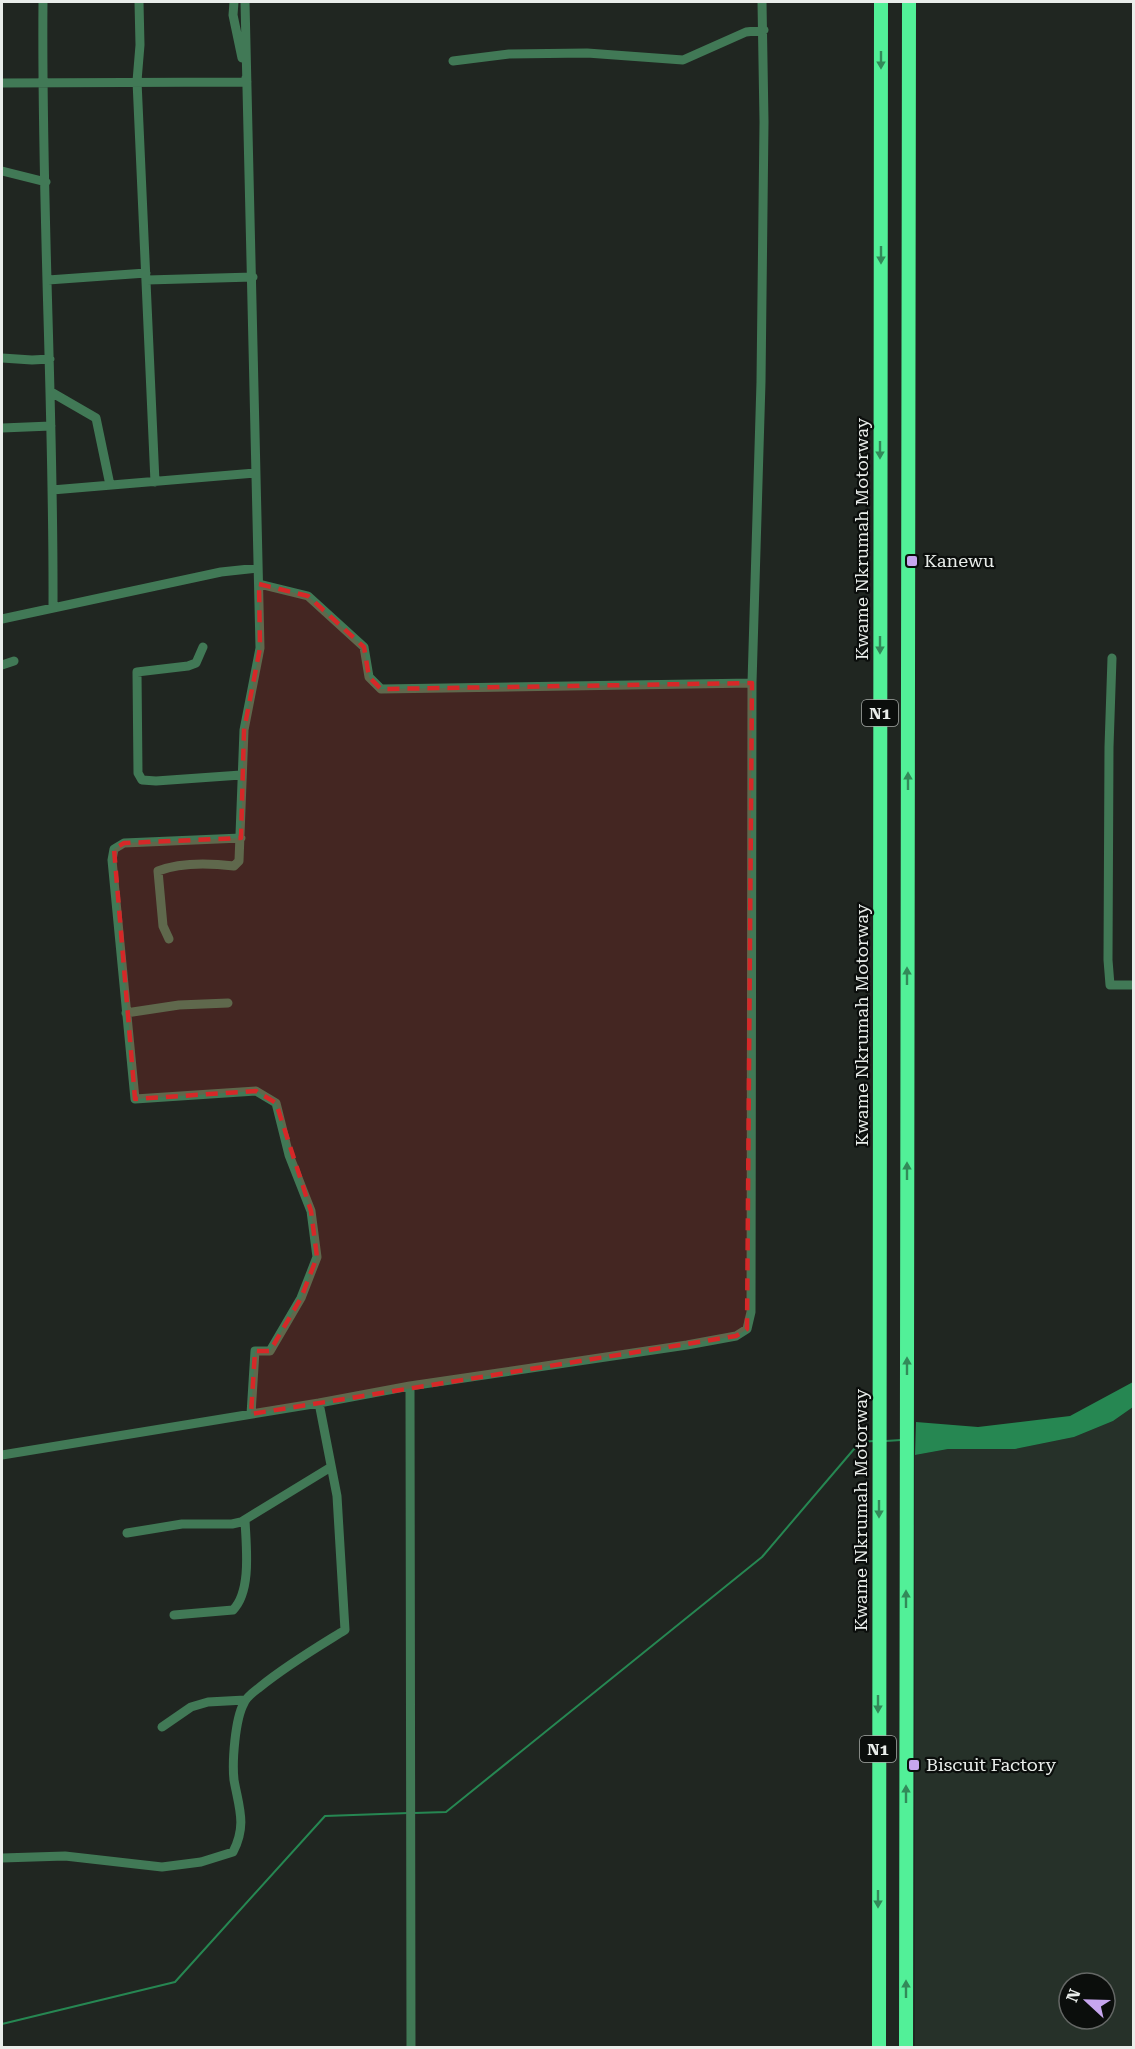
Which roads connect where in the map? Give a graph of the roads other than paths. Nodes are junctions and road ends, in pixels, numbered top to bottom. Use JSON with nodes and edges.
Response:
{"nodes":[{"id":1,"x":43,"y":2,"type":"edge"},
{"id":2,"x":139,"y":2,"type":"edge"},
{"id":3,"x":234,"y":2,"type":"edge"},
{"id":4,"x":245,"y":2,"type":"edge"},
{"id":5,"x":762,"y":2,"type":"edge"},
{"id":6,"x":881,"y":2,"type":"edge"},
{"id":7,"x":909,"y":2,"type":"edge"},
{"id":8,"x":764,"y":30,"type":"junction"},
{"id":9,"x":453,"y":61,"type":"dead end"},
{"id":10,"x":42,"y":81,"type":"junction"},
{"id":11,"x":137,"y":81,"type":"junction"},
{"id":12,"x":2,"y":82,"type":"edge"},
{"id":13,"x":247,"y":82,"type":"junction"},
{"id":14,"x":2,"y":171,"type":"edge"},
{"id":15,"x":46,"y":183,"type":"junction"},
{"id":16,"x":146,"y":277,"type":"junction"},
{"id":17,"x":253,"y":277,"type":"junction"},
{"id":18,"x":48,"y":280,"type":"junction"},
{"id":19,"x":2,"y":358,"type":"edge"},
{"id":20,"x":50,"y":358,"type":"junction"},
{"id":21,"x":51,"y":392,"type":"junction"},
{"id":22,"x":51,"y":426,"type":"junction"},
{"id":23,"x":2,"y":428,"type":"edge"},
{"id":24,"x":255,"y":473,"type":"junction"},
{"id":25,"x":155,"y":482,"type":"junction"},
{"id":26,"x":110,"y":486,"type":"junction"},
{"id":27,"x":52,"y":490,"type":"junction"},
{"id":28,"x":258,"y":568,"type":"junction"},
{"id":29,"x":259,"y":584,"type":"junction"},
{"id":30,"x":53,"y":608,"type":"junction"},
{"id":31,"x":2,"y":619,"type":"edge"},
{"id":32,"x":203,"y":647,"type":"dead end"},
{"id":33,"x":1112,"y":658,"type":"dead end"},
{"id":34,"x":14,"y":661,"type":"dead end"},
{"id":35,"x":2,"y":665,"type":"edge"},
{"id":36,"x":752,"y":683,"type":"junction"},
{"id":37,"x":242,"y":775,"type":"junction"},
{"id":38,"x":241,"y":838,"type":"junction"},
{"id":39,"x":169,"y":939,"type":"dead end"},
{"id":40,"x":1134,"y":985,"type":"edge"},
{"id":41,"x":228,"y":1003,"type":"dead end"},
{"id":42,"x":126,"y":1013,"type":"junction"},
{"id":43,"x":410,"y":1386,"type":"junction"},
{"id":44,"x":319,"y":1403,"type":"junction"},
{"id":45,"x":251,"y":1414,"type":"junction"},
{"id":46,"x":2,"y":1455,"type":"edge"},
{"id":47,"x":332,"y":1467,"type":"junction"},
{"id":48,"x":245,"y":1520,"type":"junction"},
{"id":49,"x":127,"y":1533,"type":"dead end"},
{"id":50,"x":174,"y":1615,"type":"dead end"},
{"id":51,"x":245,"y":1700,"type":"junction"},
{"id":52,"x":162,"y":1726,"type":"dead end"},
{"id":53,"x":2,"y":1858,"type":"edge"},
{"id":54,"x":411,"y":2048,"type":"edge"},
{"id":55,"x":879,"y":2048,"type":"edge"},
{"id":56,"x":906,"y":2048,"type":"edge"}],
"edges":[{"from":1,"to":10,"type":"street"},
{"from":2,"to":11,"type":"street"},
{"from":3,"to":13,"type":"street"},
{"from":4,"to":13,"type":"street"},
{"from":5,"to":8,"type":"street"},
{"from":6,"to":55,"type":"highway","name":"Kwame Nkrumah Motorway","number":"N1","one_way":true},
{"from":56,"to":7,"type":"highway","number":"N1","one_way":true},
{"from":8,"to":9,"type":"street"},
{"from":8,"to":36,"type":"street"},
{"from":10,"to":11,"type":"street"},
{"from":10,"to":12,"type":"street"},
{"from":10,"to":15,"type":"street"},
{"from":11,"to":13,"type":"street"},
{"from":11,"to":16,"type":"street"},
{"from":13,"to":17,"type":"street"},
{"from":14,"to":15,"type":"street"},
{"from":15,"to":18,"type":"street"},
{"from":16,"to":17,"type":"street"},
{"from":16,"to":18,"type":"street"},
{"from":16,"to":25,"type":"street"},
{"from":17,"to":24,"type":"street"},
{"from":18,"to":20,"type":"street"},
{"from":19,"to":20,"type":"street"},
{"from":20,"to":21,"type":"street"},
{"from":21,"to":22,"type":"street"},
{"from":21,"to":26,"type":"street"},
{"from":22,"to":23,"type":"street"},
{"from":22,"to":27,"type":"street"},
{"from":24,"to":25,"type":"street"},
{"from":24,"to":28,"type":"street"},
{"from":25,"to":26,"type":"street"},
{"from":26,"to":27,"type":"street"},
{"from":27,"to":30,"type":"street"},
{"from":28,"to":29,"type":"street"},
{"from":28,"to":30,"type":"street"},
{"from":29,"to":36,"type":"street"},
{"from":29,"to":37,"type":"street"},
{"from":30,"to":31,"type":"street"},
{"from":32,"to":37,"type":"street"},
{"from":33,"to":40,"type":"street"},
{"from":34,"to":35,"type":"street"},
{"from":36,"to":43,"type":"street"},
{"from":37,"to":38,"type":"street"},
{"from":38,"to":39,"type":"street"},
{"from":38,"to":42,"type":"street"},
{"from":41,"to":42,"type":"street"},
{"from":42,"to":45,"type":"street"},
{"from":43,"to":44,"type":"street"},
{"from":43,"to":54,"type":"street"},
{"from":44,"to":45,"type":"street"},
{"from":44,"to":47,"type":"street"},
{"from":45,"to":46,"type":"street"},
{"from":47,"to":48,"type":"street"},
{"from":47,"to":51,"type":"street"},
{"from":48,"to":49,"type":"street"},
{"from":48,"to":50,"type":"street"},
{"from":51,"to":52,"type":"street"},
{"from":51,"to":53,"type":"street"}]}
